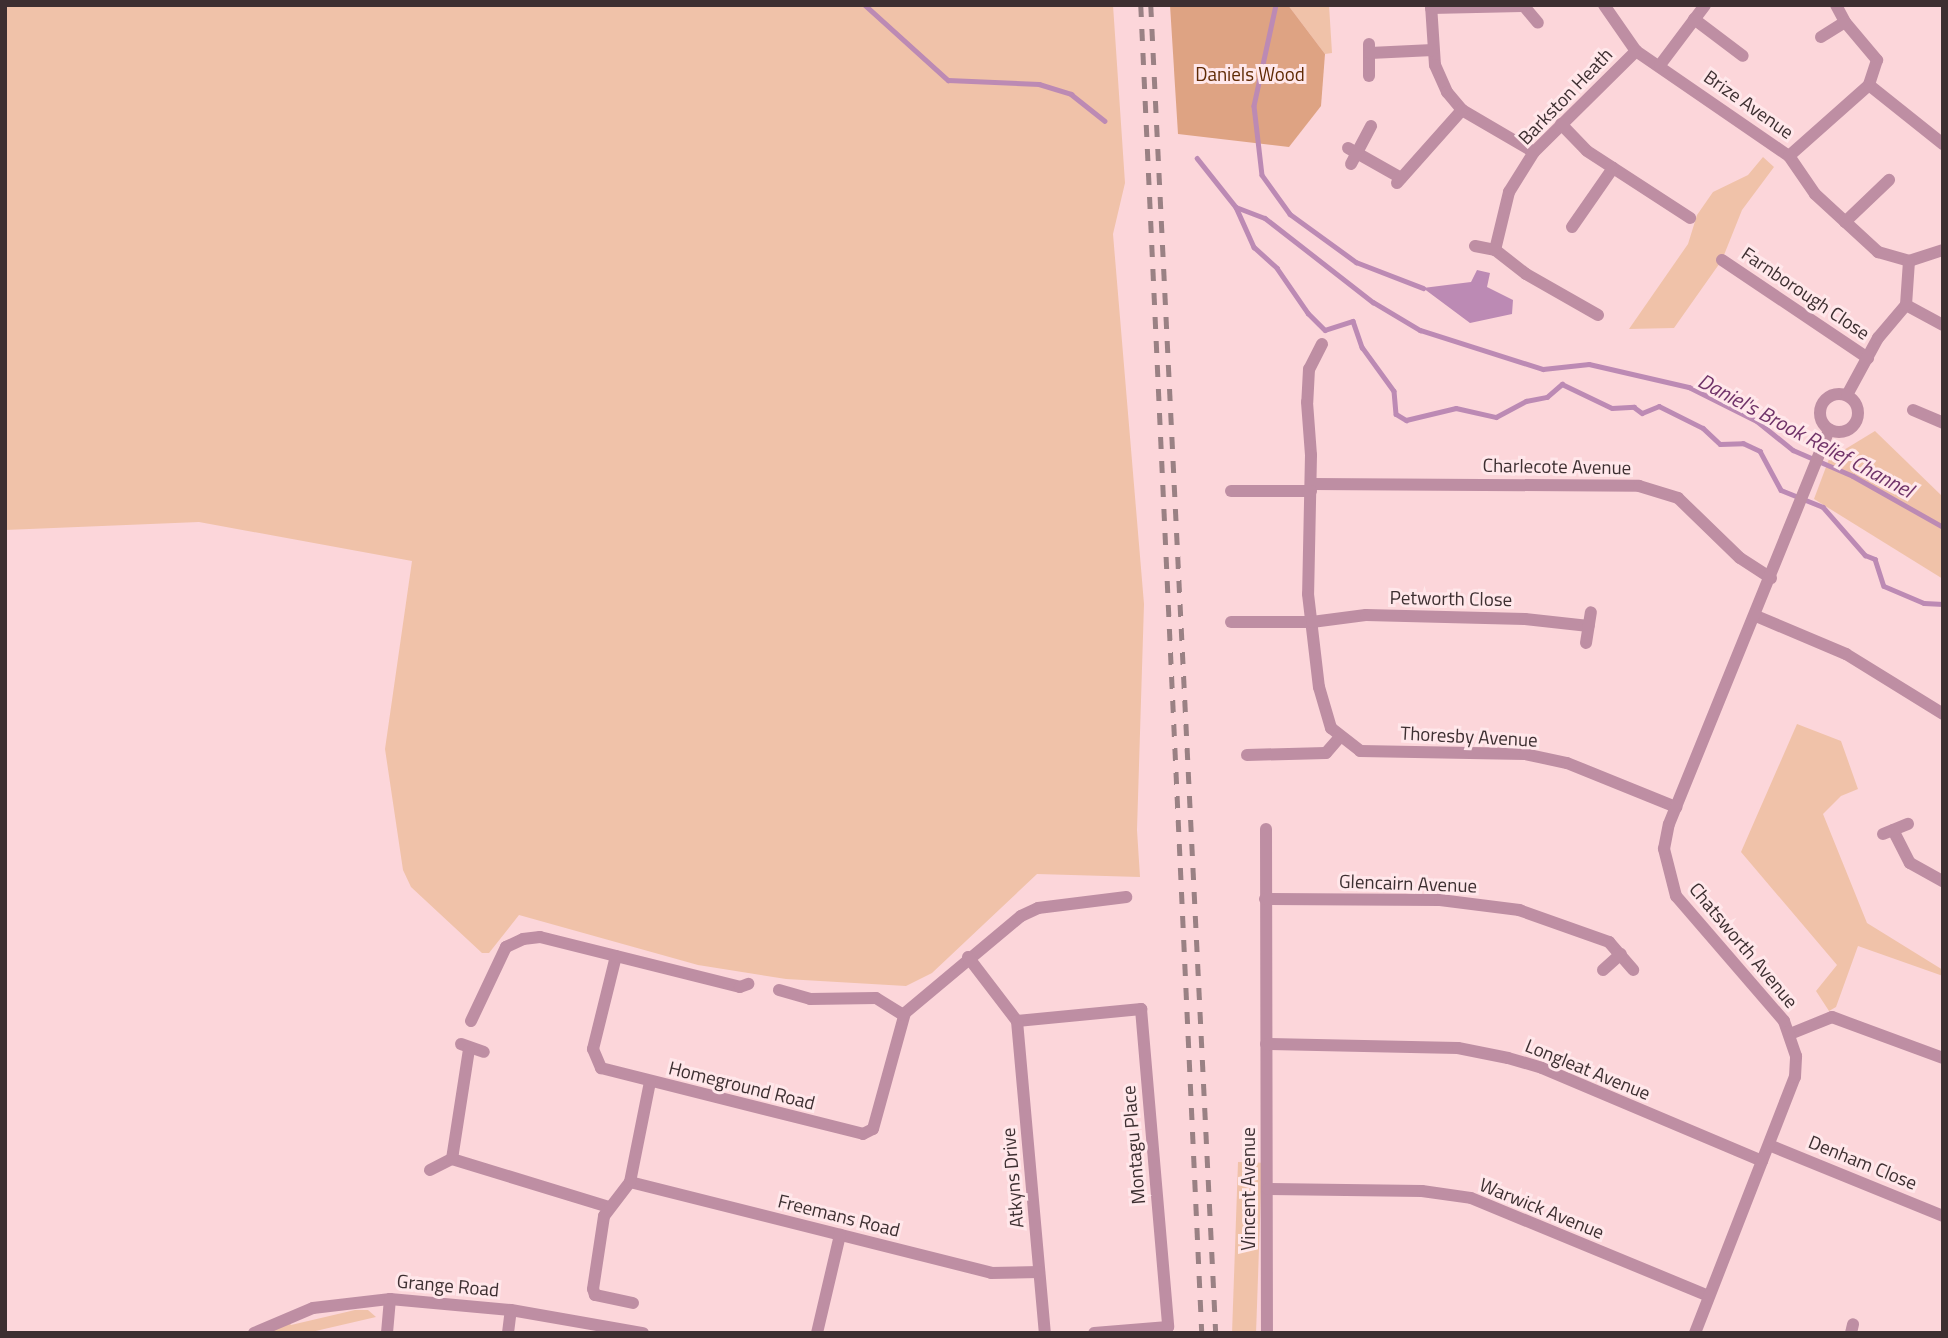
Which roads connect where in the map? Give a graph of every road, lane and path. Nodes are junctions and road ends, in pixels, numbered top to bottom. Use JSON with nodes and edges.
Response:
{"nodes":[{"id":1,"x":1604,"y":5,"type":"edge"},
{"id":2,"x":1706,"y":5,"type":"edge"},
{"id":3,"x":1836,"y":5,"type":"edge"},
{"id":4,"x":1522,"y":6,"type":"edge"},
{"id":5,"x":1431,"y":7,"type":"edge"},
{"id":6,"x":1694,"y":19,"type":"junction"},
{"id":7,"x":1844,"y":22,"type":"junction"},
{"id":8,"x":1538,"y":23,"type":"dead end"},
{"id":9,"x":1821,"y":37,"type":"dead end"},
{"id":10,"x":1433,"y":50,"type":"junction"},
{"id":11,"x":1636,"y":51,"type":"junction"},
{"id":12,"x":1743,"y":56,"type":"dead end"},
{"id":13,"x":1660,"y":65,"type":"junction"},
{"id":14,"x":1369,"y":76,"type":"dead end"},
{"id":15,"x":1869,"y":85,"type":"junction"},
{"id":16,"x":1462,"y":110,"type":"junction"},
{"id":17,"x":1561,"y":124,"type":"junction"},
{"id":18,"x":1371,"y":126,"type":"dead end"},
{"id":19,"x":1943,"y":144,"type":"edge"},
{"id":20,"x":1534,"y":152,"type":"junction"},
{"id":21,"x":1789,"y":156,"type":"junction"},
{"id":22,"x":1613,"y":168,"type":"junction"},
{"id":23,"x":1889,"y":180,"type":"dead end"},
{"id":24,"x":1690,"y":218,"type":"dead end"},
{"id":25,"x":1845,"y":222,"type":"junction"},
{"id":26,"x":1572,"y":227,"type":"dead end"},
{"id":27,"x":1475,"y":246,"type":"dead end"},
{"id":28,"x":1495,"y":250,"type":"junction"},
{"id":29,"x":1943,"y":250,"type":"edge"},
{"id":30,"x":1722,"y":260,"type":"dead end"},
{"id":31,"x":1909,"y":261,"type":"junction"},
{"id":32,"x":1906,"y":305,"type":"junction"},
{"id":33,"x":1598,"y":315,"type":"dead end"},
{"id":34,"x":1943,"y":325,"type":"edge"},
{"id":35,"x":1322,"y":344,"type":"dead end"},
{"id":36,"x":1868,"y":358,"type":"junction"},
{"id":37,"x":1847,"y":395,"type":"junction"},
{"id":38,"x":1913,"y":410,"type":"dead end"},
{"id":39,"x":1943,"y":423,"type":"edge"},
{"id":40,"x":1829,"y":429,"type":"junction"},
{"id":41,"x":1311,"y":487,"type":"junction"},
{"id":42,"x":1231,"y":491,"type":"dead end"},
{"id":43,"x":1771,"y":578,"type":"junction"},
{"id":44,"x":1591,"y":612,"type":"dead end"},
{"id":45,"x":1756,"y":616,"type":"junction"},
{"id":46,"x":1231,"y":622,"type":"dead end"},
{"id":47,"x":1312,"y":622,"type":"junction"},
{"id":48,"x":1588,"y":626,"type":"junction"},
{"id":49,"x":1586,"y":643,"type":"dead end"},
{"id":50,"x":1943,"y":715,"type":"edge"},
{"id":51,"x":1339,"y":738,"type":"junction"},
{"id":52,"x":1247,"y":755,"type":"dead end"},
{"id":53,"x":1676,"y":807,"type":"junction"},
{"id":54,"x":1908,"y":824,"type":"dead end"},
{"id":55,"x":1266,"y":829,"type":"dead end"},
{"id":56,"x":1943,"y":881,"type":"edge"},
{"id":57,"x":1126,"y":897,"type":"dead end"},
{"id":58,"x":1265,"y":899,"type":"junction"},
{"id":59,"x":1621,"y":954,"type":"junction"},
{"id":60,"x":616,"y":956,"type":"junction"},
{"id":61,"x":968,"y":957,"type":"junction"},
{"id":62,"x":1603,"y":970,"type":"dead end"},
{"id":63,"x":1633,"y":970,"type":"dead end"},
{"id":64,"x":748,"y":984,"type":"dead end"},
{"id":65,"x":779,"y":990,"type":"dead end"},
{"id":66,"x":903,"y":1016,"type":"junction"},
{"id":67,"x":1017,"y":1020,"type":"junction"},
{"id":68,"x":471,"y":1021,"type":"dead end"},
{"id":69,"x":1790,"y":1034,"type":"junction"},
{"id":70,"x":1266,"y":1044,"type":"junction"},
{"id":71,"x":484,"y":1052,"type":"dead end"},
{"id":72,"x":1943,"y":1058,"type":"edge"},
{"id":73,"x":650,"y":1082,"type":"junction"},
{"id":74,"x":1769,"y":1145,"type":"junction"},
{"id":75,"x":452,"y":1160,"type":"junction"},
{"id":76,"x":1762,"y":1161,"type":"junction"},
{"id":77,"x":430,"y":1170,"type":"dead end"},
{"id":78,"x":630,"y":1182,"type":"junction"},
{"id":79,"x":1268,"y":1189,"type":"junction"},
{"id":80,"x":608,"y":1207,"type":"junction"},
{"id":81,"x":1943,"y":1216,"type":"edge"},
{"id":82,"x":840,"y":1236,"type":"junction"},
{"id":83,"x":1039,"y":1272,"type":"junction"},
{"id":84,"x":1709,"y":1296,"type":"junction"},
{"id":85,"x":390,"y":1299,"type":"junction"},
{"id":86,"x":633,"y":1303,"type":"dead end"},
{"id":87,"x":511,"y":1310,"type":"junction"},
{"id":88,"x":254,"y":1333,"type":"edge"},
{"id":89,"x":387,"y":1333,"type":"edge"},
{"id":90,"x":508,"y":1333,"type":"edge"},
{"id":91,"x":643,"y":1333,"type":"edge"},
{"id":92,"x":817,"y":1333,"type":"edge"},
{"id":93,"x":1045,"y":1333,"type":"edge"},
{"id":94,"x":1094,"y":1333,"type":"edge"},
{"id":95,"x":1267,"y":1333,"type":"edge"},
{"id":96,"x":1695,"y":1333,"type":"edge"}],
"edges":[{"from":1,"to":11,"type":"street","name":"Brize Avenue"},
{"from":2,"to":6,"type":"street"},
{"from":3,"to":7,"type":"street"},
{"from":4,"to":5,"type":"street"},
{"from":4,"to":8,"type":"street"},
{"from":5,"to":10,"type":"street"},
{"from":6,"to":12,"type":"street"},
{"from":6,"to":13,"type":"street"},
{"from":7,"to":9,"type":"street"},
{"from":7,"to":15,"type":"street"},
{"from":10,"to":14,"type":"street"},
{"from":10,"to":16,"type":"street"},
{"from":11,"to":13,"type":"street","name":"Brize Avenue"},
{"from":11,"to":17,"type":"street","name":"Barkston Heath"},
{"from":13,"to":21,"type":"street","name":"Brize Avenue"},
{"from":15,"to":19,"type":"street"},
{"from":15,"to":21,"type":"street"},
{"from":16,"to":18,"type":"street"},
{"from":16,"to":20,"type":"street"},
{"from":17,"to":20,"type":"street","name":"Barkston Heath"},
{"from":17,"to":22,"type":"street"},
{"from":20,"to":28,"type":"street","name":"Barkston Heath"},
{"from":21,"to":25,"type":"street","name":"Brize Avenue"},
{"from":22,"to":24,"type":"street"},
{"from":22,"to":26,"type":"street"},
{"from":23,"to":25,"type":"street"},
{"from":25,"to":31,"type":"street","name":"Brize Avenue"},
{"from":27,"to":28,"type":"street"},
{"from":28,"to":33,"type":"street"},
{"from":29,"to":31,"type":"street"},
{"from":30,"to":36,"type":"street","name":"Farnborough Close"},
{"from":31,"to":32,"type":"street"},
{"from":32,"to":34,"type":"street"},
{"from":32,"to":36,"type":"street","name":"Farnborough Close"},
{"from":35,"to":41,"type":"street"},
{"from":36,"to":37,"type":"street","name":"Farnborough Close"},
{"from":37,"to":40,"type":"street"},
{"from":37,"to":40,"type":"street"},
{"from":38,"to":39,"type":"street"},
{"from":40,"to":43,"type":"street","name":"Chatsworth Avenue"},
{"from":41,"to":42,"type":"street"},
{"from":41,"to":43,"type":"street","name":"Charlecote Avenue"},
{"from":41,"to":47,"type":"street"},
{"from":43,"to":45,"type":"street","name":"Chatsworth Avenue"},
{"from":44,"to":48,"type":"street"},
{"from":45,"to":50,"type":"street"},
{"from":45,"to":53,"type":"street","name":"Chatsworth Avenue"},
{"from":46,"to":47,"type":"street"},
{"from":47,"to":48,"type":"street","name":"Petworth Close"},
{"from":47,"to":51,"type":"street"},
{"from":48,"to":49,"type":"street"},
{"from":51,"to":52,"type":"street"},
{"from":51,"to":53,"type":"street","name":"Thoresby Avenue"},
{"from":53,"to":69,"type":"street","name":"Chatsworth Avenue"},
{"from":54,"to":56,"type":"street"},
{"from":55,"to":58,"type":"street"},
{"from":57,"to":61,"type":"street"},
{"from":58,"to":59,"type":"street","name":"Glencairn Avenue"},
{"from":58,"to":70,"type":"street"},
{"from":59,"to":62,"type":"street"},
{"from":59,"to":63,"type":"street","name":"Glencairn Avenue"},
{"from":60,"to":64,"type":"street"},
{"from":60,"to":68,"type":"street"},
{"from":60,"to":73,"type":"street","name":"Homeground Road"},
{"from":61,"to":66,"type":"street"},
{"from":61,"to":67,"type":"street"},
{"from":65,"to":66,"type":"street"},
{"from":66,"to":73,"type":"street","name":"Homeground Road"},
{"from":67,"to":83,"type":"street","name":"Atkyns Drive"},
{"from":67,"to":94,"type":"street","name":"Montagu Place"},
{"from":69,"to":72,"type":"street"},
{"from":69,"to":74,"type":"street","name":"Chatsworth Avenue"},
{"from":70,"to":76,"type":"street","name":"Longleat Avenue"},
{"from":70,"to":79,"type":"street","name":"Vincent Avenue"},
{"from":71,"to":75,"type":"street"},
{"from":73,"to":78,"type":"street"},
{"from":74,"to":76,"type":"street","name":"Chatsworth Avenue"},
{"from":74,"to":81,"type":"street","name":"Denham Close"},
{"from":75,"to":77,"type":"street"},
{"from":75,"to":80,"type":"street"},
{"from":76,"to":84,"type":"street","name":"Chatsworth Avenue"},
{"from":78,"to":80,"type":"street"},
{"from":78,"to":82,"type":"street","name":"Freemans Road"},
{"from":79,"to":84,"type":"street","name":"Warwick Avenue"},
{"from":79,"to":95,"type":"street","name":"Vincent Avenue"},
{"from":80,"to":86,"type":"street"},
{"from":82,"to":83,"type":"street","name":"Freemans Road"},
{"from":82,"to":92,"type":"street"},
{"from":83,"to":93,"type":"street","name":"Atkyns Drive"},
{"from":84,"to":96,"type":"street","name":"Chatsworth Avenue"},
{"from":85,"to":87,"type":"street","name":"Grange Road"},
{"from":85,"to":88,"type":"street","name":"Grange Road"},
{"from":85,"to":89,"type":"street"},
{"from":87,"to":90,"type":"street"},
{"from":87,"to":91,"type":"street","name":"Grange Road"}]}
